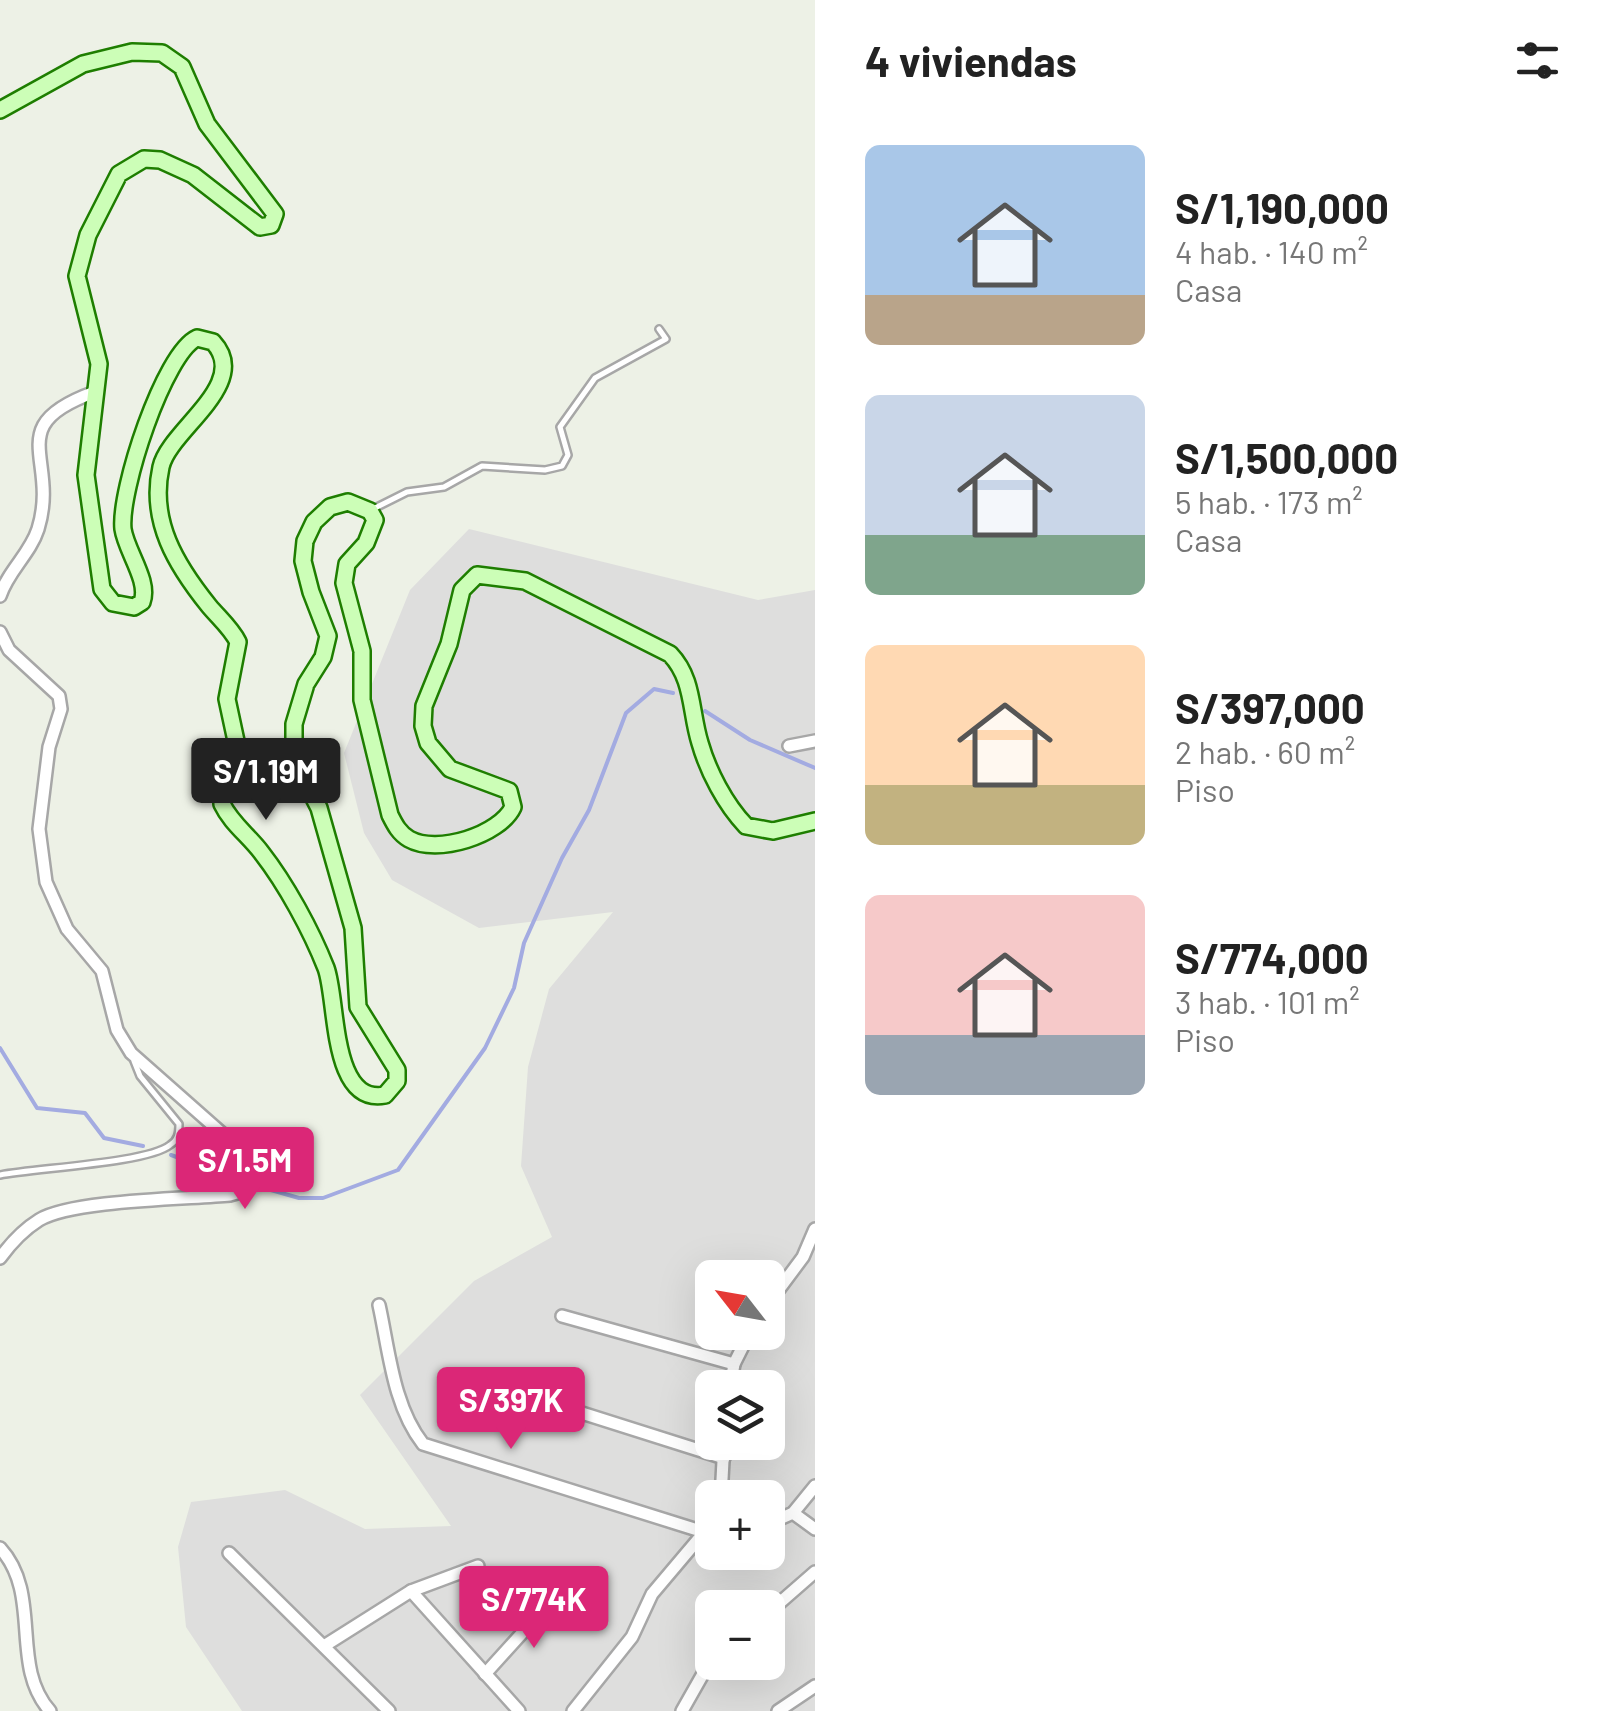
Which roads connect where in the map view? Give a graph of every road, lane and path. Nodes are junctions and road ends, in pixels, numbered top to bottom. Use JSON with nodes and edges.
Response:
{"nodes":[{"id":1,"x":0,"y":110,"type":"edge"},
{"id":2,"x":659,"y":329,"type":"dead end"},
{"id":3,"x":95,"y":392,"type":"junction"},
{"id":4,"x":370,"y":511,"type":"junction"},
{"id":5,"x":0,"y":596,"type":"edge"},
{"id":6,"x":0,"y":632,"type":"edge"},
{"id":7,"x":815,"y":741,"type":"edge"},
{"id":8,"x":789,"y":746,"type":"dead end"},
{"id":9,"x":815,"y":821,"type":"edge"},
{"id":10,"x":131,"y":1053,"type":"junction"},
{"id":11,"x":0,"y":1174,"type":"edge"},
{"id":12,"x":815,"y":1229,"type":"edge"},
{"id":13,"x":0,"y":1258,"type":"edge"},
{"id":14,"x":785,"y":1281,"type":"edge"},
{"id":15,"x":379,"y":1305,"type":"dead end"},
{"id":16,"x":562,"y":1316,"type":"dead end"},
{"id":17,"x":741,"y":1350,"type":"edge"},
{"id":18,"x":734,"y":1364,"type":"junction"},
{"id":19,"x":733,"y":1370,"type":"edge"},
{"id":20,"x":465,"y":1376,"type":"dead end"},
{"id":21,"x":695,"y":1449,"type":"edge"},
{"id":22,"x":815,"y":1486,"type":"edge"},
{"id":23,"x":793,"y":1513,"type":"junction"},
{"id":24,"x":785,"y":1517,"type":"edge"},
{"id":25,"x":695,"y":1527,"type":"edge"},
{"id":26,"x":815,"y":1529,"type":"edge"},
{"id":27,"x":695,"y":1547,"type":"edge"},
{"id":28,"x":0,"y":1548,"type":"edge"},
{"id":29,"x":229,"y":1553,"type":"dead end"},
{"id":30,"x":478,"y":1566,"type":"dead end"},
{"id":31,"x":815,"y":1572,"type":"edge"},
{"id":32,"x":411,"y":1591,"type":"junction"},
{"id":33,"x":785,"y":1598,"type":"edge"},
{"id":34,"x":552,"y":1600,"type":"dead end"},
{"id":35,"x":324,"y":1646,"type":"junction"},
{"id":36,"x":485,"y":1674,"type":"junction"},
{"id":37,"x":700,"y":1680,"type":"edge"},
{"id":38,"x":815,"y":1686,"type":"edge"},
{"id":39,"x":50,"y":1711,"type":"edge"},
{"id":40,"x":389,"y":1711,"type":"edge"},
{"id":41,"x":518,"y":1711,"type":"edge"},
{"id":42,"x":574,"y":1711,"type":"edge"},
{"id":43,"x":682,"y":1711,"type":"edge"},
{"id":44,"x":778,"y":1711,"type":"edge"}],
"edges":[{"from":1,"to":3,"type":"street"},
{"from":2,"to":4,"type":"lane"},
{"from":3,"to":4,"type":"street"},
{"from":3,"to":5,"type":"street"},
{"from":4,"to":9,"type":"street"},
{"from":6,"to":10,"type":"street"},
{"from":7,"to":8,"type":"street"},
{"from":10,"to":11,"type":"lane"},
{"from":10,"to":13,"type":"street"},
{"from":12,"to":14,"type":"street"},
{"from":15,"to":25,"type":"street"},
{"from":16,"to":18,"type":"street"},
{"from":17,"to":18,"type":"street"},
{"from":18,"to":19,"type":"street"},
{"from":20,"to":21,"type":"street"},
{"from":22,"to":23,"type":"street"},
{"from":23,"to":24,"type":"street"},
{"from":23,"to":26,"type":"street"},
{"from":27,"to":42,"type":"street"},
{"from":28,"to":39,"type":"street"},
{"from":29,"to":35,"type":"street"},
{"from":30,"to":32,"type":"street"},
{"from":31,"to":33,"type":"street"},
{"from":32,"to":35,"type":"street"},
{"from":32,"to":36,"type":"street"},
{"from":34,"to":36,"type":"street"},
{"from":35,"to":40,"type":"street"},
{"from":36,"to":41,"type":"street"},
{"from":37,"to":43,"type":"street"},
{"from":38,"to":44,"type":"street"}]}
